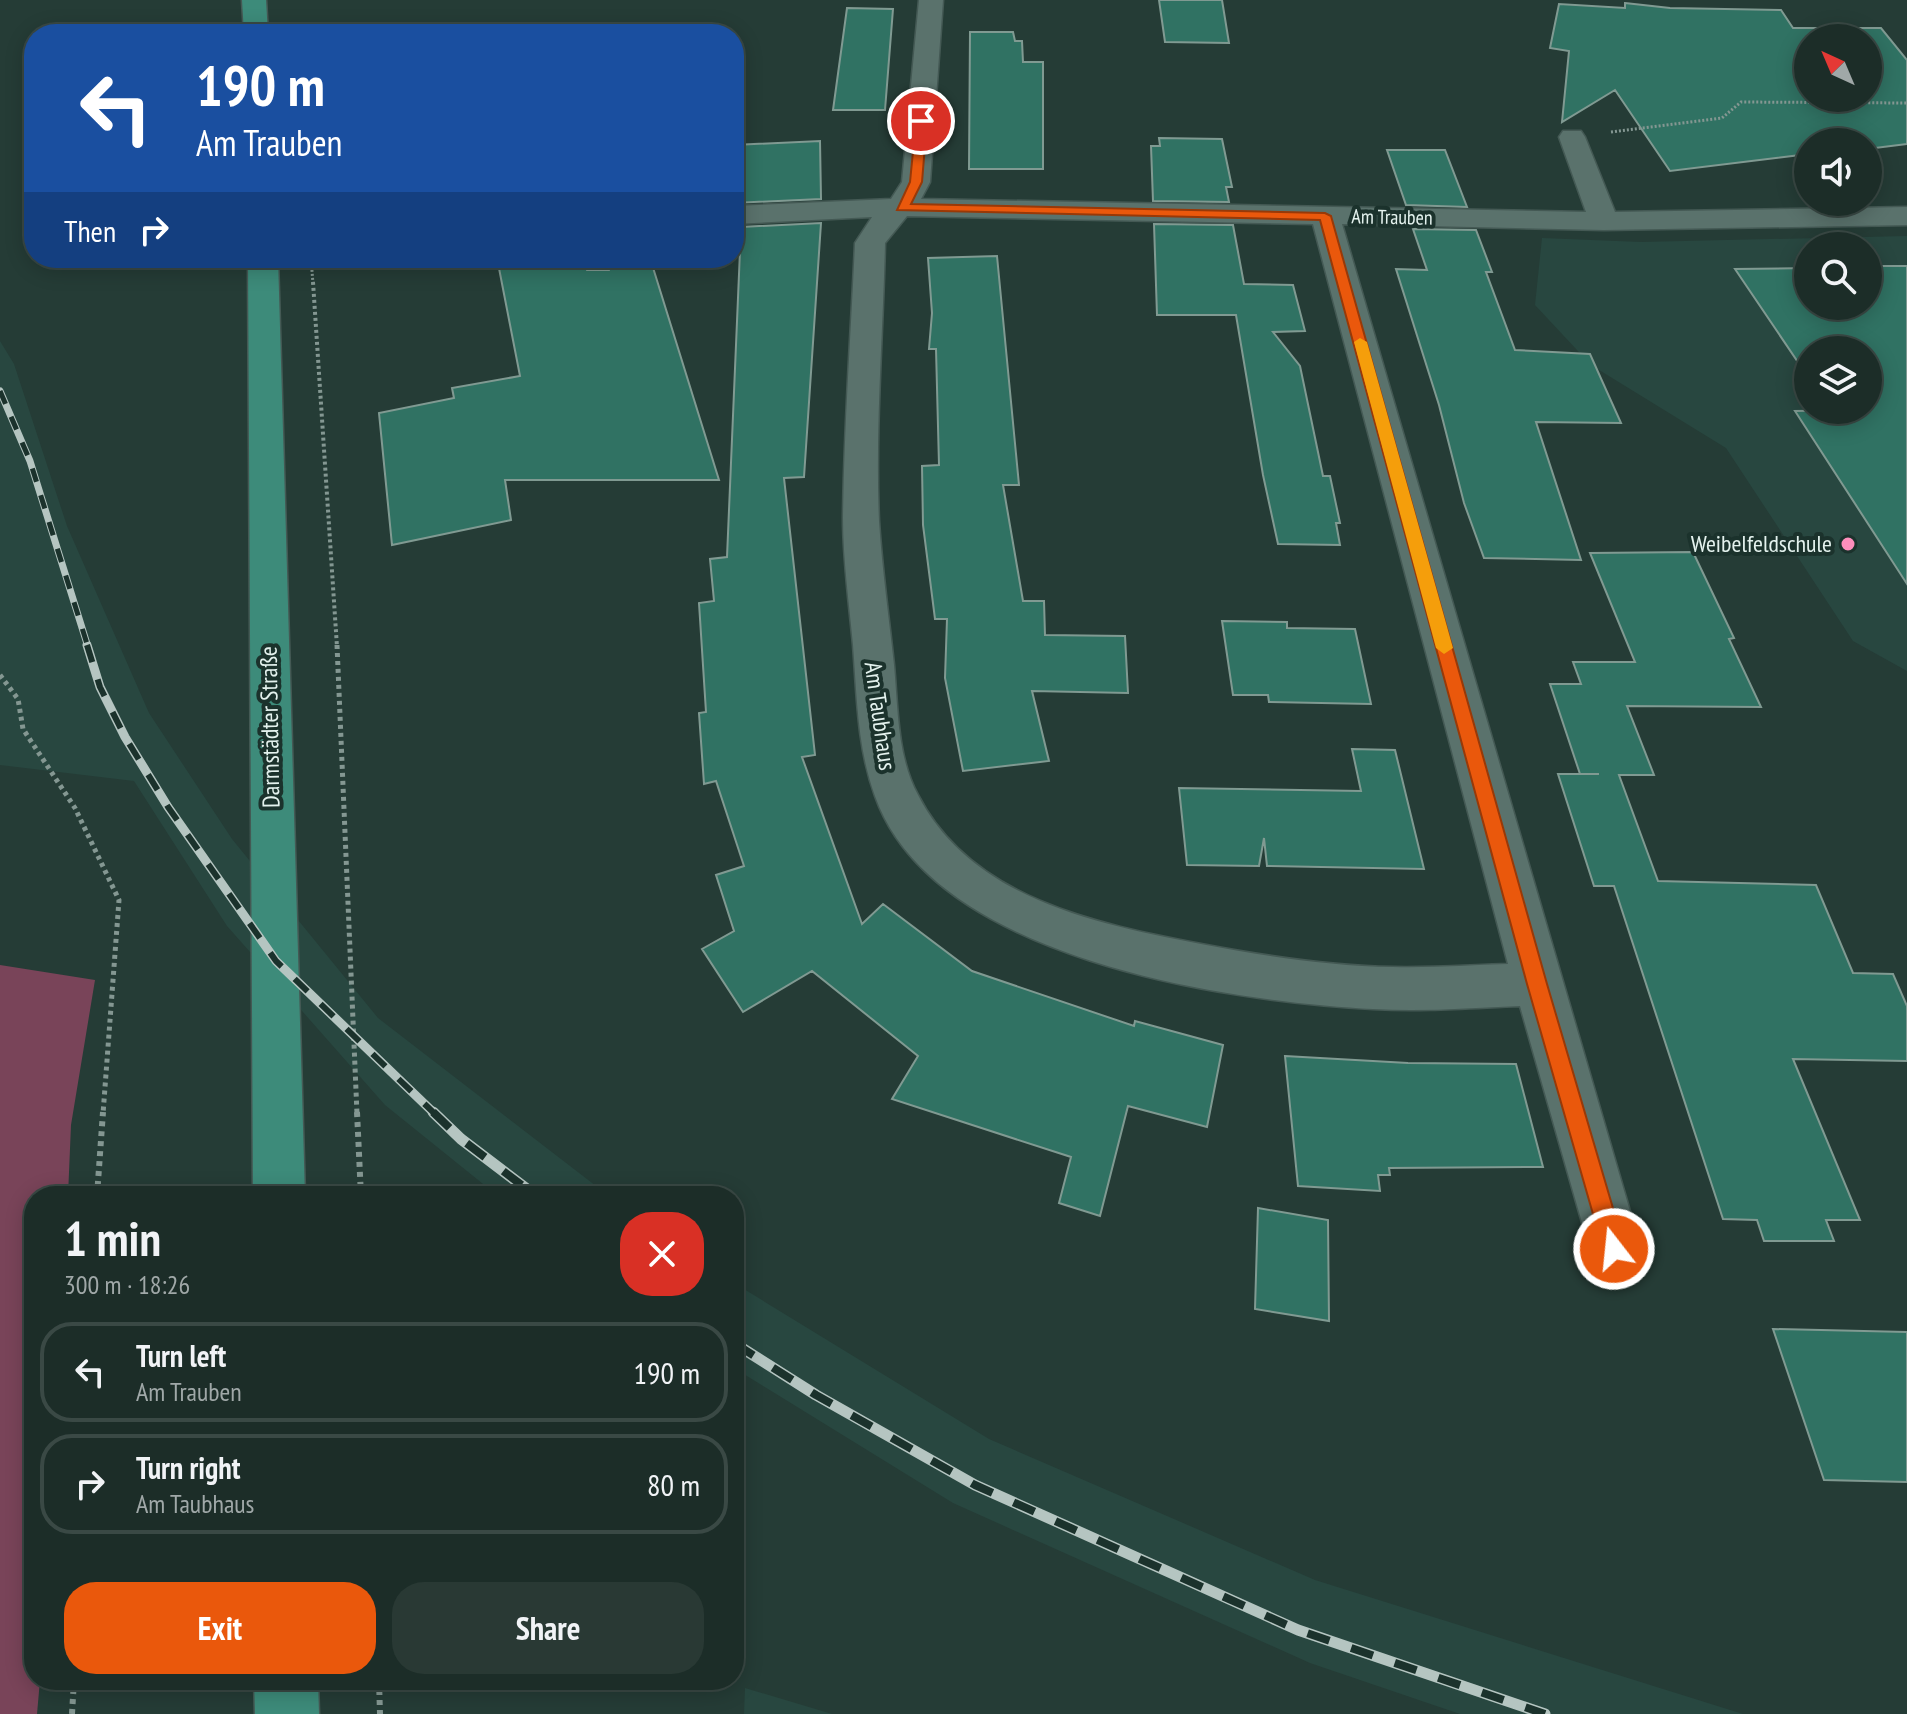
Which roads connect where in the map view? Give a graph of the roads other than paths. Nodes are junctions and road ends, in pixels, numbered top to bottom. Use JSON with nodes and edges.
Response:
{"nodes":[{"id":1,"x":254,"y":0,"type":"edge"},
{"id":2,"x":931,"y":0,"type":"edge"},
{"id":3,"x":255,"y":24,"type":"edge"},
{"id":4,"x":1572,"y":137,"type":"road end"},
{"id":5,"x":902,"y":207,"type":"junction"},
{"id":6,"x":744,"y":215,"type":"edge"},
{"id":7,"x":1325,"y":216,"type":"junction"},
{"id":8,"x":1907,"y":216,"type":"edge"},
{"id":9,"x":1604,"y":221,"type":"junction"},
{"id":10,"x":263,"y":268,"type":"edge"},
{"id":11,"x":1537,"y":984,"type":"junction"},
{"id":12,"x":279,"y":1186,"type":"edge"},
{"id":13,"x":1614,"y":1249,"type":"dead end"},
{"id":14,"x":286,"y":1690,"type":"edge"},
{"id":15,"x":287,"y":1714,"type":"edge"}],
"edges":[{"from":1,"to":3,"type":"main road"},
{"from":2,"to":5,"type":"street","name":"Am Taubhaus"},
{"from":4,"to":9,"type":"street"},
{"from":5,"to":6,"type":"street","name":"Am Trauben"},
{"from":5,"to":7,"type":"street","name":"Am Trauben"},
{"from":5,"to":11,"type":"street","name":"Am Taubhaus"},
{"from":7,"to":9,"type":"street","name":"Am Trauben"},
{"from":7,"to":11,"type":"street"},
{"from":8,"to":9,"type":"street","name":"Am Trauben"},
{"from":10,"to":12,"type":"main road","name":"Darmstädter Straße"},
{"from":11,"to":13,"type":"street"},
{"from":14,"to":15,"type":"main road"}]}
